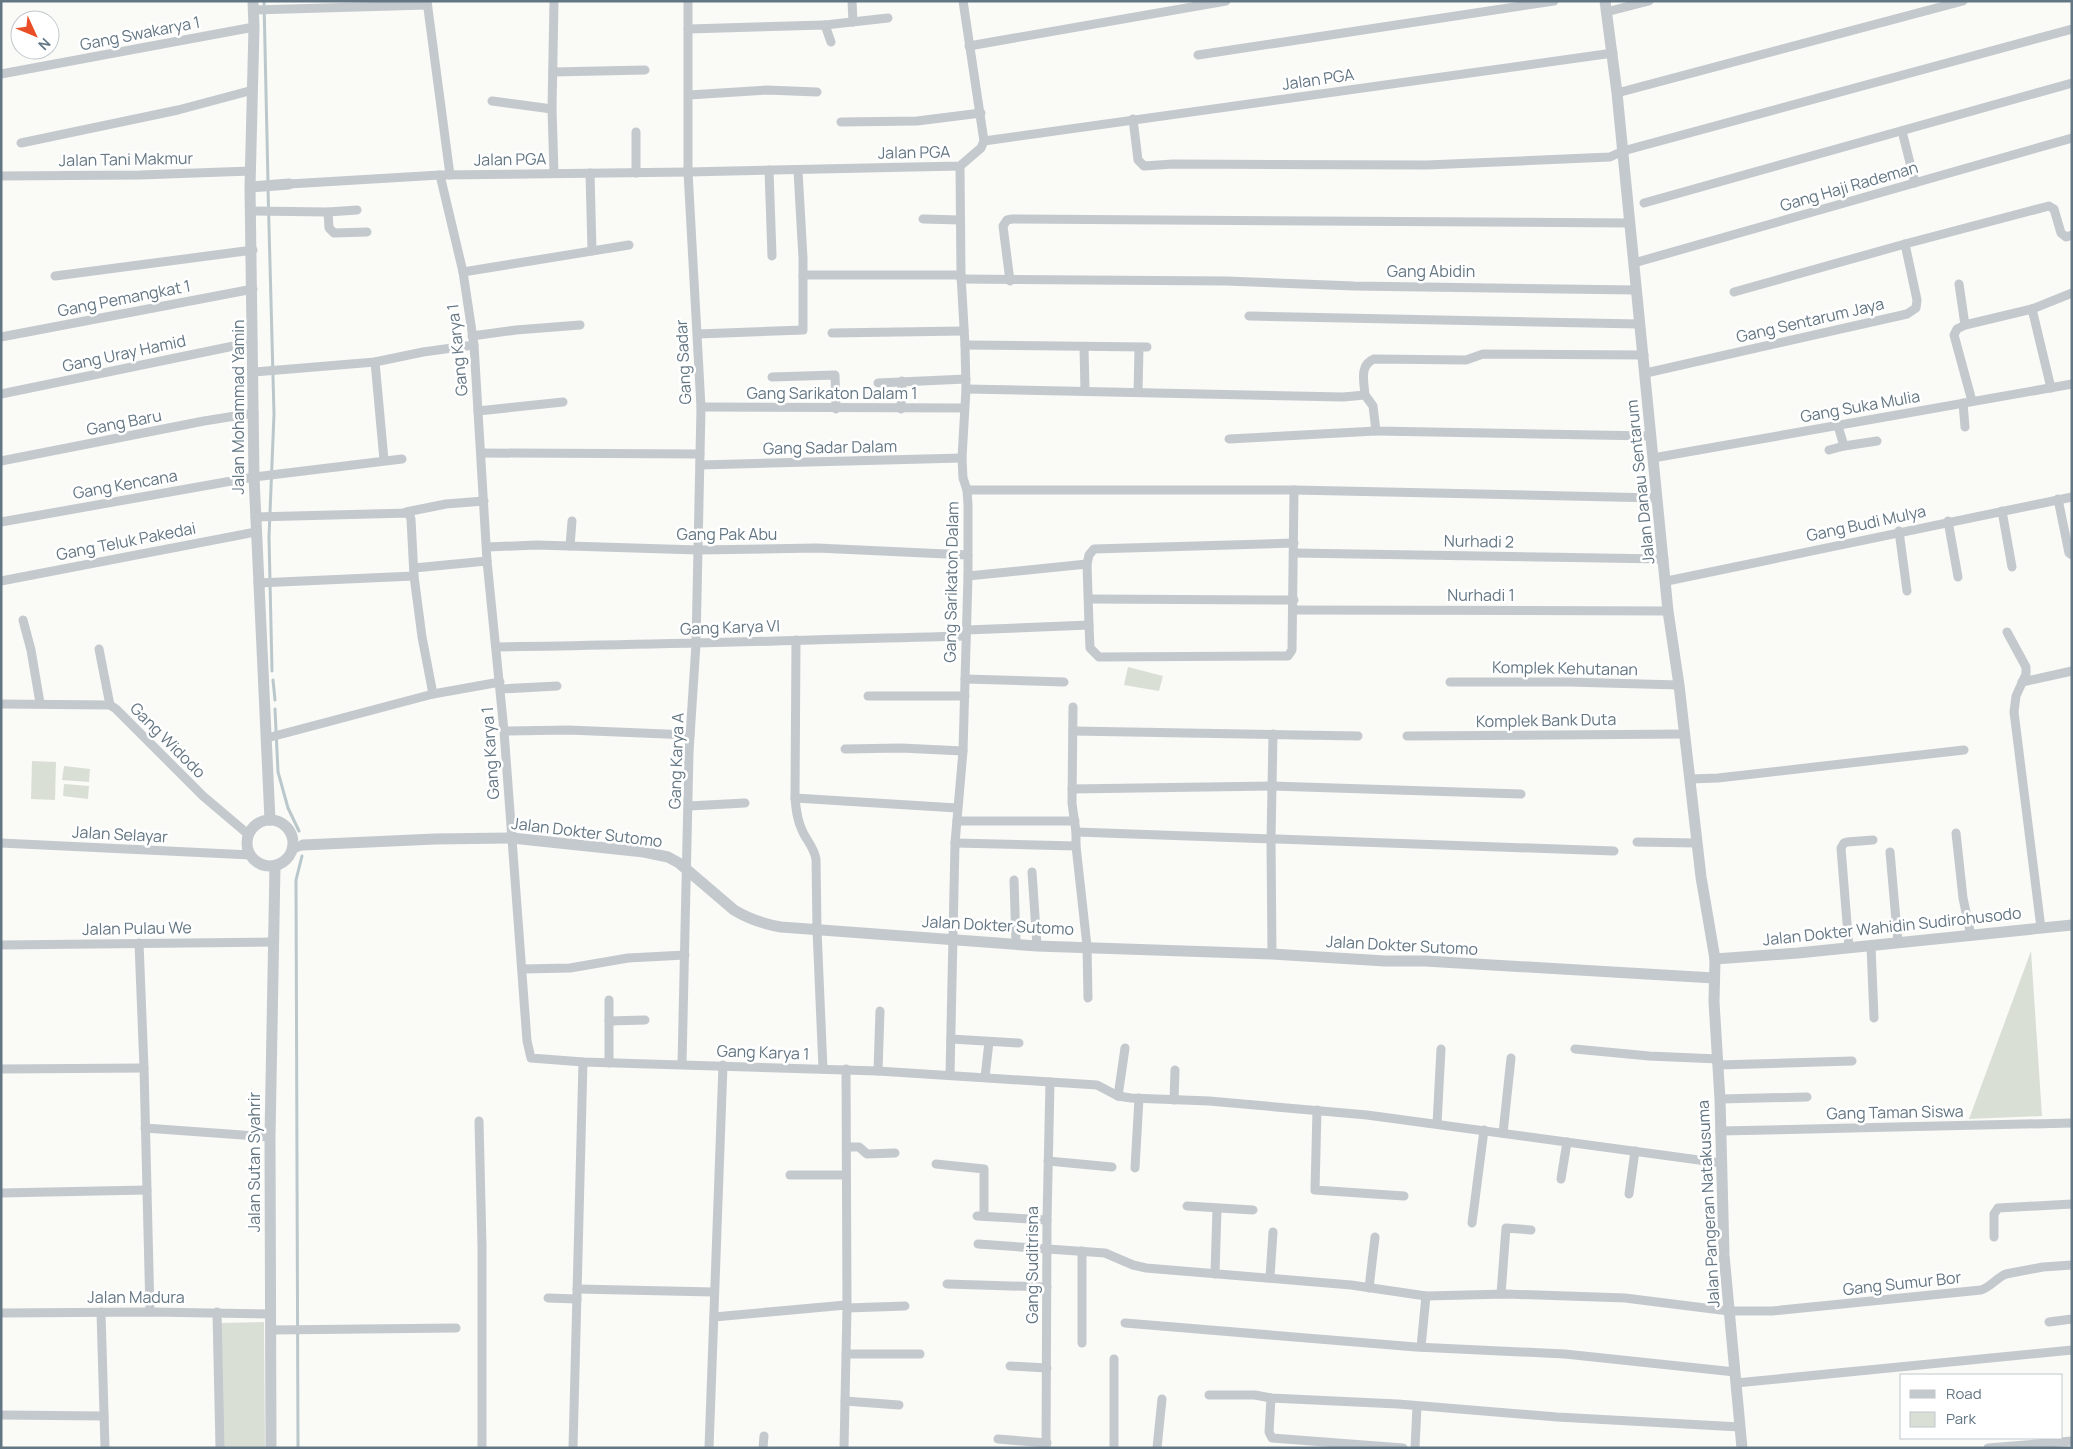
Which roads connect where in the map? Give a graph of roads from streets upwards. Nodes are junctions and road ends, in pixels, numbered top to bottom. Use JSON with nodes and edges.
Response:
{"nodes":[{"id":1,"x":554,"y":1,"type":"edge"},
{"id":2,"x":688,"y":1,"type":"edge"},
{"id":3,"x":852,"y":1,"type":"edge"},
{"id":4,"x":963,"y":1,"type":"edge"},
{"id":5,"x":1226,"y":1,"type":"edge"},
{"id":6,"x":1554,"y":1,"type":"edge"},
{"id":7,"x":1648,"y":1,"type":"edge"},
{"id":8,"x":1963,"y":1,"type":"edge"},
{"id":9,"x":427,"y":3,"type":"edge"},
{"id":10,"x":253,"y":7,"type":"edge"},
{"id":11,"x":1606,"y":7,"type":"edge"},
{"id":12,"x":888,"y":18,"type":"dead end"},
{"id":13,"x":853,"y":22,"type":"junction"},
{"id":14,"x":825,"y":24,"type":"junction"},
{"id":15,"x":254,"y":26,"type":"junction"},
{"id":16,"x":688,"y":29,"type":"junction"},
{"id":17,"x":2072,"y":29,"type":"edge"},
{"id":18,"x":831,"y":42,"type":"dead end"},
{"id":19,"x":970,"y":46,"type":"junction"},
{"id":20,"x":1613,"y":52,"type":"junction"},
{"id":21,"x":1198,"y":55,"type":"dead end"},
{"id":22,"x":645,"y":70,"type":"dead end"},
{"id":23,"x":553,"y":72,"type":"junction"},
{"id":24,"x":1,"y":74,"type":"edge"},
{"id":25,"x":2072,"y":83,"type":"edge"},
{"id":26,"x":253,"y":90,"type":"junction"},
{"id":27,"x":817,"y":92,"type":"dead end"},
{"id":28,"x":1617,"y":93,"type":"junction"},
{"id":29,"x":689,"y":95,"type":"junction"},
{"id":30,"x":492,"y":101,"type":"dead end"},
{"id":31,"x":552,"y":109,"type":"junction"},
{"id":32,"x":981,"y":113,"type":"junction"},
{"id":33,"x":1133,"y":119,"type":"junction"},
{"id":34,"x":841,"y":122,"type":"dead end"},
{"id":35,"x":636,"y":132,"type":"dead end"},
{"id":36,"x":1902,"y":132,"type":"junction"},
{"id":37,"x":2072,"y":138,"type":"edge"},
{"id":38,"x":984,"y":141,"type":"junction"},
{"id":39,"x":21,"y":143,"type":"dead end"},
{"id":40,"x":1623,"y":151,"type":"junction"},
{"id":41,"x":960,"y":166,"type":"junction"},
{"id":42,"x":769,"y":170,"type":"junction"},
{"id":43,"x":251,"y":171,"type":"junction"},
{"id":44,"x":798,"y":171,"type":"junction"},
{"id":45,"x":590,"y":172,"type":"junction"},
{"id":46,"x":636,"y":172,"type":"junction"},
{"id":47,"x":688,"y":172,"type":"junction"},
{"id":48,"x":554,"y":173,"type":"junction"},
{"id":49,"x":445,"y":175,"type":"junction"},
{"id":50,"x":1,"y":176,"type":"edge"},
{"id":51,"x":1915,"y":183,"type":"junction"},
{"id":52,"x":289,"y":184,"type":"joint"},
{"id":53,"x":251,"y":187,"type":"junction"},
{"id":54,"x":1636,"y":206,"type":"junction"},
{"id":55,"x":357,"y":210,"type":"dead end"},
{"id":56,"x":252,"y":211,"type":"junction"},
{"id":57,"x":328,"y":212,"type":"junction"},
{"id":58,"x":923,"y":219,"type":"dead end"},
{"id":59,"x":960,"y":220,"type":"junction"},
{"id":60,"x":1630,"y":223,"type":"junction"},
{"id":61,"x":367,"y":232,"type":"dead end"},
{"id":62,"x":2072,"y":235,"type":"edge"},
{"id":63,"x":1905,"y":244,"type":"junction"},
{"id":64,"x":629,"y":245,"type":"dead end"},
{"id":65,"x":252,"y":250,"type":"junction"},
{"id":66,"x":592,"y":251,"type":"junction"},
{"id":67,"x":772,"y":256,"type":"dead end"},
{"id":68,"x":1634,"y":263,"type":"junction"},
{"id":69,"x":463,"y":272,"type":"junction"},
{"id":70,"x":803,"y":275,"type":"junction"},
{"id":71,"x":55,"y":276,"type":"dead end"},
{"id":72,"x":961,"y":277,"type":"junction"},
{"id":73,"x":1010,"y":281,"type":"junction"},
{"id":74,"x":1959,"y":284,"type":"dead end"},
{"id":75,"x":253,"y":289,"type":"junction"},
{"id":76,"x":1636,"y":290,"type":"junction"},
{"id":77,"x":1734,"y":292,"type":"dead end"},
{"id":78,"x":2072,"y":293,"type":"edge"},
{"id":79,"x":2032,"y":309,"type":"junction"},
{"id":80,"x":1249,"y":316,"type":"dead end"},
{"id":81,"x":580,"y":324,"type":"dead end"},
{"id":82,"x":1640,"y":324,"type":"junction"},
{"id":83,"x":1965,"y":325,"type":"junction"},
{"id":84,"x":964,"y":332,"type":"junction"},
{"id":85,"x":832,"y":333,"type":"dead end"},
{"id":86,"x":698,"y":334,"type":"junction"},
{"id":87,"x":1,"y":337,"type":"edge"},
{"id":88,"x":473,"y":341,"type":"junction"},
{"id":89,"x":254,"y":342,"type":"junction"},
{"id":90,"x":965,"y":345,"type":"junction"},
{"id":91,"x":1084,"y":346,"type":"junction"},
{"id":92,"x":1644,"y":355,"type":"junction"},
{"id":93,"x":375,"y":362,"type":"junction"},
{"id":94,"x":254,"y":371,"type":"junction"},
{"id":95,"x":1646,"y":373,"type":"junction"},
{"id":96,"x":772,"y":377,"type":"dead end"},
{"id":97,"x":966,"y":379,"type":"junction"},
{"id":98,"x":902,"y":381,"type":"junction"},
{"id":99,"x":878,"y":382,"type":"dead end"},
{"id":100,"x":2072,"y":384,"type":"edge"},
{"id":101,"x":2051,"y":388,"type":"junction"},
{"id":102,"x":966,"y":389,"type":"junction"},
{"id":103,"x":1085,"y":391,"type":"junction"},
{"id":104,"x":1138,"y":392,"type":"junction"},
{"id":105,"x":1,"y":394,"type":"edge"},
{"id":106,"x":1365,"y":395,"type":"junction"},
{"id":107,"x":563,"y":402,"type":"dead end"},
{"id":108,"x":1967,"y":402,"type":"junction"},
{"id":109,"x":701,"y":407,"type":"junction"},
{"id":110,"x":836,"y":408,"type":"junction"},
{"id":111,"x":964,"y":408,"type":"junction"},
{"id":112,"x":902,"y":409,"type":"junction"},
{"id":113,"x":478,"y":411,"type":"junction"},
{"id":114,"x":254,"y":413,"type":"junction"},
{"id":115,"x":1838,"y":426,"type":"junction"},
{"id":116,"x":1965,"y":427,"type":"dead end"},
{"id":117,"x":1376,"y":431,"type":"junction"},
{"id":118,"x":1651,"y":436,"type":"junction"},
{"id":119,"x":1229,"y":439,"type":"dead end"},
{"id":120,"x":1877,"y":441,"type":"dead end"},
{"id":121,"x":1844,"y":446,"type":"junction"},
{"id":122,"x":1829,"y":450,"type":"dead end"},
{"id":123,"x":480,"y":453,"type":"junction"},
{"id":124,"x":700,"y":454,"type":"junction"},
{"id":125,"x":402,"y":458,"type":"dead end"},
{"id":126,"x":962,"y":458,"type":"junction"},
{"id":127,"x":1653,"y":458,"type":"junction"},
{"id":128,"x":384,"y":460,"type":"junction"},
{"id":129,"x":1,"y":461,"type":"edge"},
{"id":130,"x":700,"y":465,"type":"junction"},
{"id":131,"x":254,"y":477,"type":"junction"},
{"id":132,"x":967,"y":490,"type":"junction"},
{"id":133,"x":1294,"y":490,"type":"junction"},
{"id":134,"x":2072,"y":496,"type":"edge"},
{"id":135,"x":1657,"y":498,"type":"junction"},
{"id":136,"x":2058,"y":499,"type":"junction"},
{"id":137,"x":484,"y":501,"type":"junction"},
{"id":138,"x":2002,"y":511,"type":"junction"},
{"id":139,"x":406,"y":512,"type":"junction"},
{"id":140,"x":256,"y":517,"type":"junction"},
{"id":141,"x":572,"y":521,"type":"dead end"},
{"id":142,"x":1,"y":522,"type":"edge"},
{"id":143,"x":1948,"y":522,"type":"junction"},
{"id":144,"x":1899,"y":531,"type":"junction"},
{"id":145,"x":256,"y":532,"type":"junction"},
{"id":146,"x":1294,"y":542,"type":"junction"},
{"id":147,"x":570,"y":546,"type":"junction"},
{"id":148,"x":487,"y":547,"type":"junction"},
{"id":149,"x":698,"y":550,"type":"junction"},
{"id":150,"x":1294,"y":554,"type":"junction"},
{"id":151,"x":968,"y":555,"type":"junction"},
{"id":152,"x":2072,"y":555,"type":"edge"},
{"id":153,"x":1664,"y":559,"type":"junction"},
{"id":154,"x":487,"y":561,"type":"junction"},
{"id":155,"x":1087,"y":564,"type":"junction"},
{"id":156,"x":2012,"y":567,"type":"dead end"},
{"id":157,"x":414,"y":572,"type":"junction"},
{"id":158,"x":968,"y":576,"type":"junction"},
{"id":159,"x":1958,"y":577,"type":"dead end"},
{"id":160,"x":1,"y":581,"type":"edge"},
{"id":161,"x":1667,"y":581,"type":"junction"},
{"id":162,"x":258,"y":583,"type":"junction"},
{"id":163,"x":1907,"y":591,"type":"dead end"},
{"id":164,"x":1089,"y":599,"type":"junction"},
{"id":165,"x":1294,"y":605,"type":"junction"},
{"id":166,"x":1668,"y":611,"type":"junction"},
{"id":167,"x":23,"y":620,"type":"dead end"},
{"id":168,"x":1089,"y":625,"type":"junction"},
{"id":169,"x":2007,"y":632,"type":"dead end"},
{"id":170,"x":966,"y":633,"type":"junction"},
{"id":171,"x":796,"y":640,"type":"junction"},
{"id":172,"x":696,"y":644,"type":"junction"},
{"id":173,"x":496,"y":647,"type":"junction"},
{"id":174,"x":99,"y":649,"type":"dead end"},
{"id":175,"x":2072,"y":671,"type":"edge"},
{"id":176,"x":965,"y":679,"type":"junction"},
{"id":177,"x":1064,"y":682,"type":"dead end"},
{"id":178,"x":1450,"y":682,"type":"dead end"},
{"id":179,"x":2022,"y":682,"type":"junction"},
{"id":180,"x":1679,"y":685,"type":"junction"},
{"id":181,"x":500,"y":686,"type":"junction"},
{"id":182,"x":557,"y":686,"type":"dead end"},
{"id":183,"x":433,"y":694,"type":"junction"},
{"id":184,"x":868,"y":696,"type":"dead end"},
{"id":185,"x":965,"y":696,"type":"junction"},
{"id":186,"x":1,"y":704,"type":"edge"},
{"id":187,"x":40,"y":704,"type":"junction"},
{"id":188,"x":110,"y":705,"type":"junction"},
{"id":189,"x":1073,"y":707,"type":"dead end"},
{"id":190,"x":504,"y":731,"type":"junction"},
{"id":191,"x":1073,"y":731,"type":"junction"},
{"id":192,"x":1273,"y":734,"type":"junction"},
{"id":193,"x":1684,"y":734,"type":"junction"},
{"id":194,"x":690,"y":735,"type":"junction"},
{"id":195,"x":1358,"y":736,"type":"dead end"},
{"id":196,"x":1408,"y":736,"type":"dead end"},
{"id":197,"x":267,"y":738,"type":"junction"},
{"id":198,"x":845,"y":750,"type":"dead end"},
{"id":199,"x":963,"y":750,"type":"junction"},
{"id":200,"x":1964,"y":750,"type":"dead end"},
{"id":201,"x":1690,"y":779,"type":"junction"},
{"id":202,"x":1272,"y":786,"type":"junction"},
{"id":203,"x":1072,"y":789,"type":"junction"},
{"id":204,"x":1521,"y":794,"type":"dead end"},
{"id":205,"x":795,"y":798,"type":"junction"},
{"id":206,"x":745,"y":803,"type":"dead end"},
{"id":207,"x":689,"y":806,"type":"junction"},
{"id":208,"x":957,"y":808,"type":"junction"},
{"id":209,"x":271,"y":817,"type":"junction"},
{"id":210,"x":956,"y":821,"type":"junction"},
{"id":211,"x":1075,"y":821,"type":"junction"},
{"id":212,"x":247,"y":831,"type":"junction"},
{"id":213,"x":1076,"y":832,"type":"junction"},
{"id":214,"x":1956,"y":833,"type":"dead end"},
{"id":215,"x":512,"y":838,"type":"junction"},
{"id":216,"x":1271,"y":840,"type":"junction"},
{"id":217,"x":1873,"y":840,"type":"dead end"},
{"id":218,"x":1637,"y":842,"type":"dead end"},
{"id":219,"x":1,"y":843,"type":"edge"},
{"id":220,"x":955,"y":843,"type":"junction"},
{"id":221,"x":1697,"y":843,"type":"junction"},
{"id":222,"x":296,"y":845,"type":"junction"},
{"id":223,"x":1076,"y":846,"type":"junction"},
{"id":224,"x":1614,"y":851,"type":"dead end"},
{"id":225,"x":1890,"y":852,"type":"dead end"},
{"id":226,"x":246,"y":853,"type":"junction"},
{"id":227,"x":272,"y":869,"type":"junction"},
{"id":228,"x":688,"y":870,"type":"junction"},
{"id":229,"x":1032,"y":872,"type":"dead end"},
{"id":230,"x":1014,"y":880,"type":"dead end"},
{"id":231,"x":2072,"y":925,"type":"edge"},
{"id":232,"x":2041,"y":928,"type":"junction"},
{"id":233,"x":817,"y":930,"type":"junction"},
{"id":234,"x":1971,"y":936,"type":"junction"},
{"id":235,"x":954,"y":939,"type":"junction"},
{"id":236,"x":272,"y":942,"type":"junction"},
{"id":237,"x":1898,"y":943,"type":"junction"},
{"id":238,"x":1,"y":944,"type":"edge"},
{"id":239,"x":139,"y":944,"type":"junction"},
{"id":240,"x":1016,"y":944,"type":"junction"},
{"id":241,"x":1037,"y":946,"type":"junction"},
{"id":242,"x":1087,"y":946,"type":"junction"},
{"id":243,"x":1871,"y":946,"type":"junction"},
{"id":244,"x":1849,"y":948,"type":"junction"},
{"id":245,"x":1272,"y":954,"type":"junction"},
{"id":246,"x":685,"y":955,"type":"junction"},
{"id":247,"x":1715,"y":959,"type":"junction"},
{"id":248,"x":523,"y":969,"type":"junction"},
{"id":249,"x":1714,"y":978,"type":"junction"},
{"id":250,"x":1088,"y":998,"type":"dead end"},
{"id":251,"x":609,"y":1000,"type":"dead end"},
{"id":252,"x":880,"y":1011,"type":"dead end"},
{"id":253,"x":1874,"y":1018,"type":"dead end"},
{"id":254,"x":645,"y":1020,"type":"dead end"},
{"id":255,"x":609,"y":1021,"type":"junction"},
{"id":256,"x":951,"y":1039,"type":"junction"},
{"id":257,"x":989,"y":1042,"type":"junction"},
{"id":258,"x":1020,"y":1043,"type":"dead end"},
{"id":259,"x":1125,"y":1048,"type":"dead end"},
{"id":260,"x":1441,"y":1049,"type":"dead end"},
{"id":261,"x":1575,"y":1049,"type":"dead end"},
{"id":262,"x":1511,"y":1058,"type":"dead end"},
{"id":263,"x":1852,"y":1061,"type":"dead end"},
{"id":264,"x":583,"y":1062,"type":"junction"},
{"id":265,"x":1718,"y":1062,"type":"junction"},
{"id":266,"x":609,"y":1063,"type":"junction"},
{"id":267,"x":682,"y":1064,"type":"junction"},
{"id":268,"x":723,"y":1066,"type":"junction"},
{"id":269,"x":144,"y":1068,"type":"junction"},
{"id":270,"x":824,"y":1069,"type":"junction"},
{"id":271,"x":846,"y":1069,"type":"junction"},
{"id":272,"x":1,"y":1070,"type":"edge"},
{"id":273,"x":1175,"y":1070,"type":"dead end"},
{"id":274,"x":878,"y":1071,"type":"junction"},
{"id":275,"x":950,"y":1075,"type":"junction"},
{"id":276,"x":985,"y":1077,"type":"junction"},
{"id":277,"x":1050,"y":1082,"type":"junction"},
{"id":278,"x":1118,"y":1096,"type":"junction"},
{"id":279,"x":1806,"y":1097,"type":"dead end"},
{"id":280,"x":1139,"y":1098,"type":"junction"},
{"id":281,"x":1720,"y":1099,"type":"junction"},
{"id":282,"x":1174,"y":1100,"type":"junction"},
{"id":283,"x":1317,"y":1110,"type":"junction"},
{"id":284,"x":479,"y":1121,"type":"dead end"},
{"id":285,"x":2072,"y":1123,"type":"edge"},
{"id":286,"x":1437,"y":1124,"type":"junction"},
{"id":287,"x":145,"y":1128,"type":"junction"},
{"id":288,"x":1484,"y":1130,"type":"junction"},
{"id":289,"x":1720,"y":1131,"type":"junction"},
{"id":290,"x":1503,"y":1133,"type":"junction"},
{"id":291,"x":270,"y":1137,"type":"junction"},
{"id":292,"x":1567,"y":1142,"type":"junction"},
{"id":293,"x":847,"y":1147,"type":"junction"},
{"id":294,"x":1635,"y":1151,"type":"junction"},
{"id":295,"x":895,"y":1153,"type":"dead end"},
{"id":296,"x":1048,"y":1162,"type":"junction"},
{"id":297,"x":1721,"y":1163,"type":"junction"},
{"id":298,"x":936,"y":1164,"type":"dead end"},
{"id":299,"x":1112,"y":1167,"type":"dead end"},
{"id":300,"x":1136,"y":1168,"type":"dead end"},
{"id":301,"x":790,"y":1175,"type":"dead end"},
{"id":302,"x":846,"y":1175,"type":"junction"},
{"id":303,"x":1561,"y":1179,"type":"dead end"},
{"id":304,"x":147,"y":1190,"type":"junction"},
{"id":305,"x":1,"y":1193,"type":"edge"},
{"id":306,"x":1629,"y":1194,"type":"dead end"},
{"id":307,"x":1404,"y":1196,"type":"dead end"},
{"id":308,"x":2072,"y":1204,"type":"edge"},
{"id":309,"x":1187,"y":1206,"type":"dead end"},
{"id":310,"x":1217,"y":1209,"type":"junction"},
{"id":311,"x":1253,"y":1210,"type":"dead end"},
{"id":312,"x":1047,"y":1220,"type":"junction"},
{"id":313,"x":1472,"y":1223,"type":"dead end"},
{"id":314,"x":1531,"y":1230,"type":"dead end"},
{"id":315,"x":1273,"y":1232,"type":"dead end"},
{"id":316,"x":1375,"y":1237,"type":"dead end"},
{"id":317,"x":1994,"y":1237,"type":"dead end"},
{"id":318,"x":978,"y":1244,"type":"dead end"},
{"id":319,"x":1047,"y":1249,"type":"junction"},
{"id":320,"x":1082,"y":1251,"type":"junction"},
{"id":321,"x":2072,"y":1265,"type":"edge"},
{"id":322,"x":1215,"y":1274,"type":"junction"},
{"id":323,"x":1270,"y":1278,"type":"junction"},
{"id":324,"x":947,"y":1284,"type":"dead end"},
{"id":325,"x":1047,"y":1287,"type":"junction"},
{"id":326,"x":1369,"y":1288,"type":"junction"},
{"id":327,"x":577,"y":1289,"type":"junction"},
{"id":328,"x":714,"y":1292,"type":"junction"},
{"id":329,"x":1502,"y":1294,"type":"junction"},
{"id":330,"x":1426,"y":1296,"type":"junction"},
{"id":331,"x":548,"y":1298,"type":"dead end"},
{"id":332,"x":576,"y":1299,"type":"junction"},
{"id":333,"x":847,"y":1306,"type":"junction"},
{"id":334,"x":905,"y":1306,"type":"dead end"},
{"id":335,"x":1729,"y":1311,"type":"junction"},
{"id":336,"x":101,"y":1312,"type":"junction"},
{"id":337,"x":150,"y":1312,"type":"junction"},
{"id":338,"x":216,"y":1312,"type":"junction"},
{"id":339,"x":1,"y":1313,"type":"edge"},
{"id":340,"x":271,"y":1314,"type":"junction"},
{"id":341,"x":714,"y":1317,"type":"junction"},
{"id":342,"x":2072,"y":1319,"type":"edge"},
{"id":343,"x":2049,"y":1322,"type":"dead end"},
{"id":344,"x":1125,"y":1323,"type":"dead end"},
{"id":345,"x":456,"y":1328,"type":"dead end"},
{"id":346,"x":271,"y":1330,"type":"junction"},
{"id":347,"x":1082,"y":1343,"type":"dead end"},
{"id":348,"x":1420,"y":1348,"type":"junction"},
{"id":349,"x":2072,"y":1350,"type":"edge"},
{"id":350,"x":846,"y":1354,"type":"junction"},
{"id":351,"x":920,"y":1354,"type":"dead end"},
{"id":352,"x":1114,"y":1360,"type":"dead end"},
{"id":353,"x":1010,"y":1366,"type":"dead end"},
{"id":354,"x":1047,"y":1368,"type":"junction"},
{"id":355,"x":1735,"y":1377,"type":"junction"},
{"id":356,"x":1209,"y":1395,"type":"dead end"},
{"id":357,"x":1271,"y":1398,"type":"junction"},
{"id":358,"x":1162,"y":1399,"type":"dead end"},
{"id":359,"x":845,"y":1401,"type":"junction"},
{"id":360,"x":899,"y":1405,"type":"dead end"},
{"id":361,"x":1417,"y":1406,"type":"junction"},
{"id":362,"x":1,"y":1415,"type":"edge"},
{"id":363,"x":104,"y":1416,"type":"junction"},
{"id":364,"x":1740,"y":1427,"type":"junction"},
{"id":365,"x":764,"y":1436,"type":"dead end"},
{"id":366,"x":998,"y":1439,"type":"dead end"},
{"id":367,"x":2072,"y":1441,"type":"edge"},
{"id":368,"x":1046,"y":1445,"type":"edge"},
{"id":369,"x":2023,"y":1446,"type":"edge"},
{"id":370,"x":105,"y":1448,"type":"edge"},
{"id":371,"x":220,"y":1448,"type":"edge"},
{"id":372,"x":271,"y":1448,"type":"edge"},
{"id":373,"x":482,"y":1448,"type":"edge"},
{"id":374,"x":572,"y":1448,"type":"edge"},
{"id":375,"x":709,"y":1448,"type":"edge"},
{"id":376,"x":763,"y":1448,"type":"edge"},
{"id":377,"x":844,"y":1448,"type":"edge"},
{"id":378,"x":1114,"y":1448,"type":"edge"},
{"id":379,"x":1157,"y":1448,"type":"edge"},
{"id":380,"x":1403,"y":1448,"type":"edge"},
{"id":381,"x":1415,"y":1448,"type":"edge"},
{"id":382,"x":1742,"y":1448,"type":"edge"},
{"id":383,"x":1988,"y":1448,"type":"edge"}],
"edges":[{"from":1,"to":23,"type":"street"},
{"from":2,"to":16,"type":"street","name":"Gang Sadar"},
{"from":3,"to":13,"type":"street"},
{"from":4,"to":19,"type":"street"},
{"from":5,"to":19,"type":"street"},
{"from":6,"to":21,"type":"street"},
{"from":7,"to":11,"type":"street"},
{"from":8,"to":28,"type":"street"},
{"from":9,"to":10,"type":"street"},
{"from":9,"to":49,"type":"street","name":"Gang Karya 1"},
{"from":10,"to":15,"type":"street","name":"Jalan Mohammad Yamin"},
{"from":11,"to":20,"type":"street","name":"Jalan Danau Sentarum"},
{"from":12,"to":13,"type":"street"},
{"from":13,"to":14,"type":"street"},
{"from":14,"to":16,"type":"street"},
{"from":14,"to":18,"type":"street"},
{"from":15,"to":24,"type":"street","name":"Gang Swakarya 1"},
{"from":15,"to":26,"type":"street","name":"Jalan Mohammad Yamin"},
{"from":16,"to":29,"type":"street","name":"Gang Sadar"},
{"from":17,"to":40,"type":"street"},
{"from":19,"to":32,"type":"street"},
{"from":20,"to":28,"type":"street","name":"Jalan Danau Sentarum"},
{"from":20,"to":33,"type":"street","name":"Jalan PGA"},
{"from":22,"to":23,"type":"street"},
{"from":23,"to":31,"type":"street"},
{"from":25,"to":36,"type":"street"},
{"from":26,"to":39,"type":"street"},
{"from":26,"to":43,"type":"street","name":"Jalan Mohammad Yamin"},
{"from":27,"to":29,"type":"street"},
{"from":28,"to":40,"type":"street","name":"Jalan Danau Sentarum"},
{"from":29,"to":47,"type":"street","name":"Gang Sadar"},
{"from":30,"to":31,"type":"street"},
{"from":31,"to":48,"type":"street"},
{"from":32,"to":34,"type":"street"},
{"from":32,"to":38,"type":"street"},
{"from":33,"to":38,"type":"street","name":"Jalan PGA"},
{"from":33,"to":40,"type":"street"},
{"from":35,"to":46,"type":"street"},
{"from":36,"to":51,"type":"street"},
{"from":36,"to":54,"type":"street"},
{"from":37,"to":51,"type":"street","name":"Gang Haji Rademan"},
{"from":38,"to":41,"type":"street","name":"Jalan PGA"},
{"from":40,"to":54,"type":"street","name":"Jalan Danau Sentarum"},
{"from":41,"to":44,"type":"street","name":"Jalan PGA"},
{"from":41,"to":59,"type":"street","name":"Gang Sarikaton Dalam"},
{"from":42,"to":44,"type":"street","name":"Jalan PGA"},
{"from":42,"to":47,"type":"street","name":"Jalan PGA"},
{"from":42,"to":67,"type":"street"},
{"from":43,"to":50,"type":"street","name":"Jalan Tani Makmur"},
{"from":43,"to":53,"type":"street","name":"Jalan Mohammad Yamin"},
{"from":44,"to":70,"type":"street"},
{"from":45,"to":46,"type":"street","name":"Jalan PGA"},
{"from":45,"to":48,"type":"street","name":"Jalan PGA"},
{"from":45,"to":66,"type":"street"},
{"from":46,"to":47,"type":"street","name":"Jalan PGA"},
{"from":47,"to":86,"type":"street","name":"Gang Sadar"},
{"from":48,"to":49,"type":"street","name":"Jalan PGA"},
{"from":49,"to":52,"type":"street","name":"Jalan PGA"},
{"from":49,"to":69,"type":"street","name":"Gang Karya 1"},
{"from":51,"to":68,"type":"street","name":"Gang Haji Rademan"},
{"from":52,"to":53,"type":"street"},
{"from":53,"to":56,"type":"street","name":"Jalan Mohammad Yamin"},
{"from":54,"to":60,"type":"street","name":"Jalan Danau Sentarum"},
{"from":55,"to":57,"type":"street"},
{"from":56,"to":57,"type":"street"},
{"from":56,"to":65,"type":"street","name":"Jalan Mohammad Yamin"},
{"from":57,"to":61,"type":"street"},
{"from":58,"to":59,"type":"street"},
{"from":59,"to":72,"type":"street","name":"Gang Sarikaton Dalam"},
{"from":60,"to":68,"type":"street","name":"Jalan Danau Sentarum"},
{"from":60,"to":73,"type":"street"},
{"from":62,"to":63,"type":"street"},
{"from":63,"to":77,"type":"street"},
{"from":63,"to":95,"type":"street","name":"Gang Sentarum Jaya"},
{"from":64,"to":66,"type":"street"},
{"from":65,"to":71,"type":"street"},
{"from":65,"to":75,"type":"street","name":"Jalan Mohammad Yamin"},
{"from":66,"to":69,"type":"street"},
{"from":68,"to":76,"type":"street","name":"Jalan Danau Sentarum"},
{"from":69,"to":88,"type":"street","name":"Gang Karya 1"},
{"from":70,"to":72,"type":"street","name":"Gang Abidin"},
{"from":70,"to":86,"type":"street"},
{"from":72,"to":73,"type":"street","name":"Gang Abidin"},
{"from":72,"to":84,"type":"street","name":"Gang Sarikaton Dalam"},
{"from":73,"to":76,"type":"street","name":"Gang Abidin"},
{"from":74,"to":83,"type":"street"},
{"from":75,"to":87,"type":"street","name":"Gang Pemangkat 1"},
{"from":75,"to":89,"type":"street","name":"Jalan Mohammad Yamin"},
{"from":76,"to":82,"type":"street","name":"Jalan Danau Sentarum"},
{"from":78,"to":79,"type":"street"},
{"from":79,"to":83,"type":"street"},
{"from":79,"to":101,"type":"street"},
{"from":80,"to":82,"type":"street"},
{"from":81,"to":88,"type":"street"},
{"from":82,"to":92,"type":"street","name":"Jalan Danau Sentarum"},
{"from":83,"to":108,"type":"street"},
{"from":84,"to":85,"type":"street"},
{"from":84,"to":90,"type":"street","name":"Gang Sarikaton Dalam"},
{"from":86,"to":109,"type":"street","name":"Gang Sadar"},
{"from":88,"to":93,"type":"street"},
{"from":88,"to":113,"type":"street","name":"Gang Karya 1"},
{"from":89,"to":94,"type":"street","name":"Jalan Mohammad Yamin"},
{"from":89,"to":105,"type":"street","name":"Gang Uray Hamid"},
{"from":90,"to":91,"type":"street"},
{"from":90,"to":97,"type":"street","name":"Gang Sarikaton Dalam"},
{"from":91,"to":103,"type":"street"},
{"from":91,"to":104,"type":"street"},
{"from":92,"to":95,"type":"street","name":"Jalan Danau Sentarum"},
{"from":92,"to":106,"type":"street"},
{"from":93,"to":94,"type":"street"},
{"from":93,"to":128,"type":"street"},
{"from":94,"to":114,"type":"street","name":"Jalan Mohammad Yamin"},
{"from":95,"to":118,"type":"street","name":"Jalan Danau Sentarum"},
{"from":96,"to":110,"type":"street"},
{"from":97,"to":98,"type":"street"},
{"from":97,"to":102,"type":"street","name":"Gang Sarikaton Dalam"},
{"from":98,"to":99,"type":"street"},
{"from":98,"to":112,"type":"street"},
{"from":100,"to":101,"type":"street","name":"Gang Suka Mulia"},
{"from":101,"to":108,"type":"street","name":"Gang Suka Mulia"},
{"from":102,"to":103,"type":"street"},
{"from":102,"to":111,"type":"street","name":"Gang Sarikaton Dalam"},
{"from":103,"to":104,"type":"street"},
{"from":104,"to":106,"type":"street"},
{"from":106,"to":117,"type":"street"},
{"from":107,"to":113,"type":"street"},
{"from":108,"to":115,"type":"street","name":"Gang Suka Mulia"},
{"from":108,"to":116,"type":"street"},
{"from":109,"to":110,"type":"street","name":"Gang Sarikaton Dalam 1"},
{"from":109,"to":124,"type":"street","name":"Gang Sadar"},
{"from":110,"to":112,"type":"street","name":"Gang Sarikaton Dalam 1"},
{"from":111,"to":112,"type":"street","name":"Gang Sarikaton Dalam 1"},
{"from":111,"to":126,"type":"street","name":"Gang Sarikaton Dalam"},
{"from":113,"to":123,"type":"street","name":"Gang Karya 1"},
{"from":114,"to":129,"type":"street","name":"Gang Baru"},
{"from":114,"to":131,"type":"street","name":"Jalan Mohammad Yamin"},
{"from":115,"to":121,"type":"street"},
{"from":115,"to":127,"type":"street","name":"Gang Suka Mulia"},
{"from":117,"to":118,"type":"street"},
{"from":117,"to":119,"type":"street"},
{"from":118,"to":127,"type":"street","name":"Jalan Danau Sentarum"},
{"from":120,"to":121,"type":"street"},
{"from":121,"to":122,"type":"street"},
{"from":123,"to":124,"type":"street"},
{"from":123,"to":137,"type":"street","name":"Gang Karya 1"},
{"from":124,"to":130,"type":"street","name":"Gang Sadar"},
{"from":125,"to":128,"type":"street","name":"Gang Kencana"},
{"from":126,"to":130,"type":"street","name":"Gang Sadar Dalam"},
{"from":126,"to":132,"type":"street","name":"Gang Sarikaton Dalam"},
{"from":127,"to":135,"type":"street","name":"Jalan Danau Sentarum"},
{"from":128,"to":131,"type":"street","name":"Gang Kencana"},
{"from":130,"to":149,"type":"street","name":"Gang Sadar"},
{"from":131,"to":140,"type":"street","name":"Jalan Mohammad Yamin"},
{"from":131,"to":142,"type":"street","name":"Gang Kencana"},
{"from":132,"to":133,"type":"street"},
{"from":132,"to":151,"type":"street","name":"Gang Sarikaton Dalam"},
{"from":133,"to":135,"type":"street"},
{"from":133,"to":146,"type":"street"},
{"from":134,"to":136,"type":"street","name":"Gang Budi Mulya"},
{"from":135,"to":153,"type":"street","name":"Jalan Danau Sentarum"},
{"from":136,"to":138,"type":"street","name":"Gang Budi Mulya"},
{"from":136,"to":152,"type":"street"},
{"from":137,"to":139,"type":"street"},
{"from":137,"to":148,"type":"street","name":"Gang Karya 1"},
{"from":138,"to":143,"type":"street","name":"Gang Budi Mulya"},
{"from":138,"to":156,"type":"street"},
{"from":139,"to":140,"type":"street"},
{"from":139,"to":157,"type":"street"},
{"from":140,"to":145,"type":"street","name":"Jalan Mohammad Yamin"},
{"from":141,"to":147,"type":"street"},
{"from":143,"to":144,"type":"street","name":"Gang Budi Mulya"},
{"from":143,"to":159,"type":"street"},
{"from":144,"to":161,"type":"street","name":"Gang Budi Mulya"},
{"from":144,"to":163,"type":"street"},
{"from":145,"to":160,"type":"street","name":"Gang Teluk Pakedai"},
{"from":145,"to":162,"type":"street","name":"Jalan Mohammad Yamin"},
{"from":146,"to":150,"type":"street"},
{"from":146,"to":155,"type":"street"},
{"from":147,"to":148,"type":"street","name":"Gang Pak Abu"},
{"from":147,"to":149,"type":"street","name":"Gang Pak Abu"},
{"from":148,"to":154,"type":"street","name":"Gang Karya 1"},
{"from":149,"to":151,"type":"street","name":"Gang Pak Abu"},
{"from":149,"to":172,"type":"street","name":"Gang Karya A"},
{"from":150,"to":153,"type":"street","name":"Nurhadi 2"},
{"from":150,"to":165,"type":"street"},
{"from":151,"to":158,"type":"street","name":"Gang Sarikaton Dalam"},
{"from":153,"to":161,"type":"street","name":"Jalan Danau Sentarum"},
{"from":154,"to":157,"type":"street"},
{"from":154,"to":173,"type":"street","name":"Gang Karya 1"},
{"from":155,"to":158,"type":"street"},
{"from":155,"to":164,"type":"street"},
{"from":157,"to":162,"type":"street"},
{"from":157,"to":183,"type":"street"},
{"from":158,"to":170,"type":"street","name":"Gang Sarikaton Dalam"},
{"from":161,"to":166,"type":"street","name":"Jalan Danau Sentarum"},
{"from":162,"to":197,"type":"street","name":"Jalan Mohammad Yamin"},
{"from":164,"to":165,"type":"street","name":"Nurhadi 1"},
{"from":164,"to":168,"type":"street"},
{"from":165,"to":166,"type":"street","name":"Nurhadi 1"},
{"from":165,"to":168,"type":"street"},
{"from":166,"to":180,"type":"street","name":"Jalan Danau Sentarum"},
{"from":167,"to":187,"type":"street"},
{"from":168,"to":170,"type":"street","name":"Gang Karya VI"},
{"from":169,"to":179,"type":"street"},
{"from":170,"to":171,"type":"street","name":"Gang Karya VI"},
{"from":170,"to":176,"type":"street","name":"Gang Sarikaton Dalam"},
{"from":171,"to":172,"type":"street","name":"Gang Karya VI"},
{"from":171,"to":205,"type":"street"},
{"from":172,"to":173,"type":"street","name":"Gang Karya VI"},
{"from":172,"to":194,"type":"street","name":"Gang Karya A"},
{"from":173,"to":181,"type":"street","name":"Gang Karya 1"},
{"from":174,"to":188,"type":"street"},
{"from":175,"to":179,"type":"street"},
{"from":176,"to":177,"type":"street"},
{"from":176,"to":185,"type":"street","name":"Gang Sarikaton Dalam"},
{"from":178,"to":180,"type":"street","name":"Komplek Kehutanan"},
{"from":179,"to":232,"type":"street"},
{"from":180,"to":193,"type":"street","name":"Jalan Danau Sentarum"},
{"from":181,"to":182,"type":"street"},
{"from":181,"to":183,"type":"street"},
{"from":181,"to":190,"type":"street","name":"Gang Karya 1"},
{"from":183,"to":197,"type":"street"},
{"from":184,"to":185,"type":"street"},
{"from":185,"to":199,"type":"street","name":"Gang Sarikaton Dalam"},
{"from":186,"to":187,"type":"street","name":"Gang Widodo"},
{"from":187,"to":188,"type":"street","name":"Gang Widodo"},
{"from":188,"to":212,"type":"street","name":"Gang Widodo"},
{"from":189,"to":191,"type":"street"},
{"from":190,"to":194,"type":"street"},
{"from":190,"to":215,"type":"street","name":"Gang Karya 1"},
{"from":191,"to":192,"type":"street"},
{"from":191,"to":203,"type":"street"},
{"from":192,"to":195,"type":"street"},
{"from":192,"to":202,"type":"street"},
{"from":193,"to":196,"type":"street","name":"Komplek Bank Duta"},
{"from":193,"to":201,"type":"street","name":"Jalan Danau Sentarum"},
{"from":194,"to":207,"type":"street","name":"Gang Karya A"},
{"from":197,"to":209,"type":"street","name":"Jalan Mohammad Yamin"},
{"from":198,"to":199,"type":"street"},
{"from":199,"to":208,"type":"street","name":"Gang Sarikaton Dalam"},
{"from":200,"to":201,"type":"street"},
{"from":201,"to":221,"type":"street","name":"Jalan Danau Sentarum"},
{"from":202,"to":203,"type":"street"},
{"from":202,"to":204,"type":"street"},
{"from":202,"to":216,"type":"street"},
{"from":203,"to":211,"type":"street"},
{"from":205,"to":208,"type":"street"},
{"from":205,"to":233,"type":"street"},
{"from":206,"to":207,"type":"street"},
{"from":207,"to":228,"type":"street","name":"Gang Karya A"},
{"from":208,"to":210,"type":"street","name":"Gang Sarikaton Dalam"},
{"from":209,"to":212,"type":"street"},
{"from":209,"to":222,"type":"street"},
{"from":210,"to":211,"type":"street"},
{"from":210,"to":220,"type":"street","name":"Gang Sarikaton Dalam"},
{"from":211,"to":213,"type":"street"},
{"from":212,"to":226,"type":"street"},
{"from":213,"to":216,"type":"street"},
{"from":213,"to":223,"type":"street"},
{"from":214,"to":234,"type":"street"},
{"from":215,"to":222,"type":"street","name":"Jalan Dokter Sutomo"},
{"from":215,"to":228,"type":"street","name":"Jalan Dokter Sutomo"},
{"from":215,"to":248,"type":"street","name":"Gang Karya 1"},
{"from":216,"to":224,"type":"street"},
{"from":216,"to":245,"type":"street"},
{"from":217,"to":244,"type":"street"},
{"from":218,"to":221,"type":"street"},
{"from":219,"to":226,"type":"street","name":"Jalan Selayar"},
{"from":220,"to":223,"type":"street"},
{"from":220,"to":235,"type":"street","name":"Gang Sarikaton Dalam"},
{"from":221,"to":247,"type":"street","name":"Jalan Danau Sentarum"},
{"from":222,"to":227,"type":"street"},
{"from":223,"to":242,"type":"street"},
{"from":225,"to":237,"type":"street"},
{"from":226,"to":227,"type":"street"},
{"from":227,"to":236,"type":"street","name":"Jalan Sutan Syahrir"},
{"from":228,"to":233,"type":"street","name":"Jalan Dokter Sutomo"},
{"from":228,"to":246,"type":"street","name":"Gang Karya A"},
{"from":229,"to":241,"type":"street"},
{"from":230,"to":240,"type":"street"},
{"from":231,"to":232,"type":"street","name":"Jalan Dokter Wahidin Sudirohusodo"},
{"from":232,"to":234,"type":"street","name":"Jalan Dokter Wahidin Sudirohusodo"},
{"from":233,"to":235,"type":"street","name":"Jalan Dokter Sutomo"},
{"from":233,"to":270,"type":"street"},
{"from":234,"to":237,"type":"street","name":"Jalan Dokter Wahidin Sudirohusodo"},
{"from":235,"to":240,"type":"street","name":"Jalan Dokter Sutomo"},
{"from":235,"to":256,"type":"street","name":"Gang Sarikaton Dalam"},
{"from":236,"to":239,"type":"street","name":"Jalan Pulau We"},
{"from":236,"to":291,"type":"street","name":"Jalan Sutan Syahrir"},
{"from":237,"to":243,"type":"street","name":"Jalan Dokter Wahidin Sudirohusodo"},
{"from":238,"to":239,"type":"street","name":"Jalan Pulau We"},
{"from":239,"to":269,"type":"street"},
{"from":240,"to":241,"type":"street","name":"Jalan Dokter Sutomo"},
{"from":241,"to":242,"type":"street","name":"Jalan Dokter Sutomo"},
{"from":242,"to":245,"type":"street","name":"Jalan Dokter Sutomo"},
{"from":242,"to":250,"type":"street"},
{"from":243,"to":244,"type":"street","name":"Jalan Dokter Wahidin Sudirohusodo"},
{"from":243,"to":253,"type":"street"},
{"from":244,"to":247,"type":"street","name":"Jalan Dokter Wahidin Sudirohusodo"},
{"from":245,"to":249,"type":"street","name":"Jalan Dokter Sutomo"},
{"from":246,"to":248,"type":"street"},
{"from":246,"to":267,"type":"street","name":"Gang Karya A"},
{"from":247,"to":249,"type":"street","name":"Jalan Pangeran Natakusuma"},
{"from":248,"to":264,"type":"street","name":"Gang Karya 1"},
{"from":249,"to":265,"type":"street","name":"Jalan Pangeran Natakusuma"},
{"from":251,"to":255,"type":"street"},
{"from":252,"to":274,"type":"street"},
{"from":254,"to":255,"type":"street"},
{"from":255,"to":266,"type":"street"},
{"from":256,"to":257,"type":"street"},
{"from":256,"to":275,"type":"street","name":"Gang Sarikaton Dalam"},
{"from":257,"to":258,"type":"street"},
{"from":257,"to":276,"type":"street"},
{"from":259,"to":278,"type":"street"},
{"from":260,"to":286,"type":"street"},
{"from":261,"to":265,"type":"street"},
{"from":262,"to":290,"type":"street"},
{"from":263,"to":265,"type":"street"},
{"from":264,"to":266,"type":"street","name":"Gang Karya 1"},
{"from":264,"to":327,"type":"street"},
{"from":265,"to":281,"type":"street","name":"Jalan Pangeran Natakusuma"},
{"from":266,"to":267,"type":"street","name":"Gang Karya 1"},
{"from":267,"to":268,"type":"street","name":"Gang Karya 1"},
{"from":268,"to":270,"type":"street","name":"Gang Karya 1"},
{"from":268,"to":328,"type":"street"},
{"from":269,"to":272,"type":"street"},
{"from":269,"to":287,"type":"street"},
{"from":270,"to":271,"type":"street","name":"Gang Karya 1"},
{"from":271,"to":274,"type":"street","name":"Gang Karya 1"},
{"from":271,"to":293,"type":"street"},
{"from":273,"to":282,"type":"street"},
{"from":274,"to":275,"type":"street","name":"Gang Karya 1"},
{"from":275,"to":276,"type":"street","name":"Gang Karya 1"},
{"from":276,"to":277,"type":"street","name":"Gang Karya 1"},
{"from":277,"to":278,"type":"street","name":"Gang Karya 1"},
{"from":277,"to":296,"type":"street","name":"Gang Suditrisna"},
{"from":278,"to":280,"type":"street","name":"Gang Karya 1"},
{"from":279,"to":281,"type":"street"},
{"from":280,"to":282,"type":"street","name":"Gang Karya 1"},
{"from":280,"to":300,"type":"street"},
{"from":281,"to":289,"type":"street","name":"Jalan Pangeran Natakusuma"},
{"from":282,"to":283,"type":"street","name":"Gang Karya 1"},
{"from":283,"to":286,"type":"street","name":"Gang Karya 1"},
{"from":283,"to":307,"type":"street"},
{"from":284,"to":373,"type":"street"},
{"from":285,"to":289,"type":"street","name":"Gang Taman Siswa"},
{"from":286,"to":288,"type":"street","name":"Gang Karya 1"},
{"from":287,"to":291,"type":"street"},
{"from":287,"to":304,"type":"street"},
{"from":288,"to":290,"type":"street","name":"Gang Karya 1"},
{"from":288,"to":313,"type":"street"},
{"from":289,"to":297,"type":"street","name":"Jalan Pangeran Natakusuma"},
{"from":290,"to":292,"type":"street","name":"Gang Karya 1"},
{"from":291,"to":340,"type":"street","name":"Jalan Sutan Syahrir"},
{"from":292,"to":294,"type":"street","name":"Gang Karya 1"},
{"from":292,"to":303,"type":"street"},
{"from":293,"to":295,"type":"street"},
{"from":293,"to":302,"type":"street"},
{"from":294,"to":297,"type":"street","name":"Gang Karya 1"},
{"from":294,"to":306,"type":"street"},
{"from":296,"to":299,"type":"street"},
{"from":296,"to":312,"type":"street","name":"Gang Suditrisna"},
{"from":297,"to":335,"type":"street","name":"Jalan Pangeran Natakusuma"},
{"from":298,"to":312,"type":"street"},
{"from":301,"to":302,"type":"street"},
{"from":302,"to":333,"type":"street"},
{"from":304,"to":305,"type":"street"},
{"from":304,"to":337,"type":"street"},
{"from":308,"to":317,"type":"street"},
{"from":309,"to":310,"type":"street"},
{"from":310,"to":311,"type":"street"},
{"from":310,"to":322,"type":"street"},
{"from":312,"to":319,"type":"street","name":"Gang Suditrisna"},
{"from":314,"to":329,"type":"street"},
{"from":315,"to":323,"type":"street"},
{"from":316,"to":326,"type":"street"},
{"from":318,"to":319,"type":"street","name":"Gang Sumur Bor"},
{"from":319,"to":320,"type":"street","name":"Gang Sumur Bor"},
{"from":319,"to":325,"type":"street","name":"Gang Suditrisna"},
{"from":320,"to":322,"type":"street","name":"Gang Sumur Bor"},
{"from":320,"to":347,"type":"street"},
{"from":321,"to":335,"type":"street","name":"Gang Sumur Bor"},
{"from":322,"to":323,"type":"street","name":"Gang Sumur Bor"},
{"from":323,"to":326,"type":"street","name":"Gang Sumur Bor"},
{"from":324,"to":325,"type":"street"},
{"from":325,"to":354,"type":"street","name":"Gang Suditrisna"},
{"from":326,"to":330,"type":"street","name":"Gang Sumur Bor"},
{"from":327,"to":328,"type":"street"},
{"from":327,"to":332,"type":"street"},
{"from":328,"to":341,"type":"street"},
{"from":329,"to":330,"type":"street","name":"Gang Sumur Bor"},
{"from":329,"to":335,"type":"street","name":"Gang Sumur Bor"},
{"from":330,"to":348,"type":"street"},
{"from":331,"to":332,"type":"street"},
{"from":332,"to":374,"type":"street"},
{"from":333,"to":334,"type":"street"},
{"from":333,"to":341,"type":"street"},
{"from":333,"to":350,"type":"street"},
{"from":335,"to":355,"type":"street","name":"Jalan Pangeran Natakusuma"},
{"from":336,"to":337,"type":"street","name":"Jalan Madura"},
{"from":336,"to":339,"type":"street","name":"Jalan Madura"},
{"from":336,"to":363,"type":"street"},
{"from":337,"to":338,"type":"street","name":"Jalan Madura"},
{"from":338,"to":340,"type":"street","name":"Jalan Madura"},
{"from":338,"to":371,"type":"street"},
{"from":340,"to":346,"type":"street","name":"Jalan Sutan Syahrir"},
{"from":341,"to":375,"type":"street"},
{"from":342,"to":343,"type":"street"},
{"from":344,"to":348,"type":"street"},
{"from":345,"to":346,"type":"street"},
{"from":346,"to":372,"type":"street","name":"Jalan Sutan Syahrir"},
{"from":348,"to":355,"type":"street"},
{"from":349,"to":355,"type":"street"},
{"from":350,"to":351,"type":"street"},
{"from":350,"to":359,"type":"street"},
{"from":352,"to":378,"type":"street"},
{"from":353,"to":354,"type":"street"},
{"from":354,"to":368,"type":"street","name":"Gang Suditrisna"},
{"from":355,"to":364,"type":"street","name":"Jalan Pangeran Natakusuma"},
{"from":356,"to":357,"type":"street"},
{"from":357,"to":361,"type":"street"},
{"from":357,"to":380,"type":"street"},
{"from":358,"to":379,"type":"street"},
{"from":359,"to":360,"type":"street"},
{"from":359,"to":377,"type":"street"},
{"from":361,"to":364,"type":"street"},
{"from":361,"to":381,"type":"street"},
{"from":362,"to":363,"type":"street"},
{"from":363,"to":370,"type":"street"},
{"from":364,"to":382,"type":"street","name":"Jalan Pangeran Natakusuma"},
{"from":365,"to":376,"type":"street"},
{"from":366,"to":368,"type":"street"},
{"from":367,"to":369,"type":"street"},
{"from":369,"to":383,"type":"street"}]}
